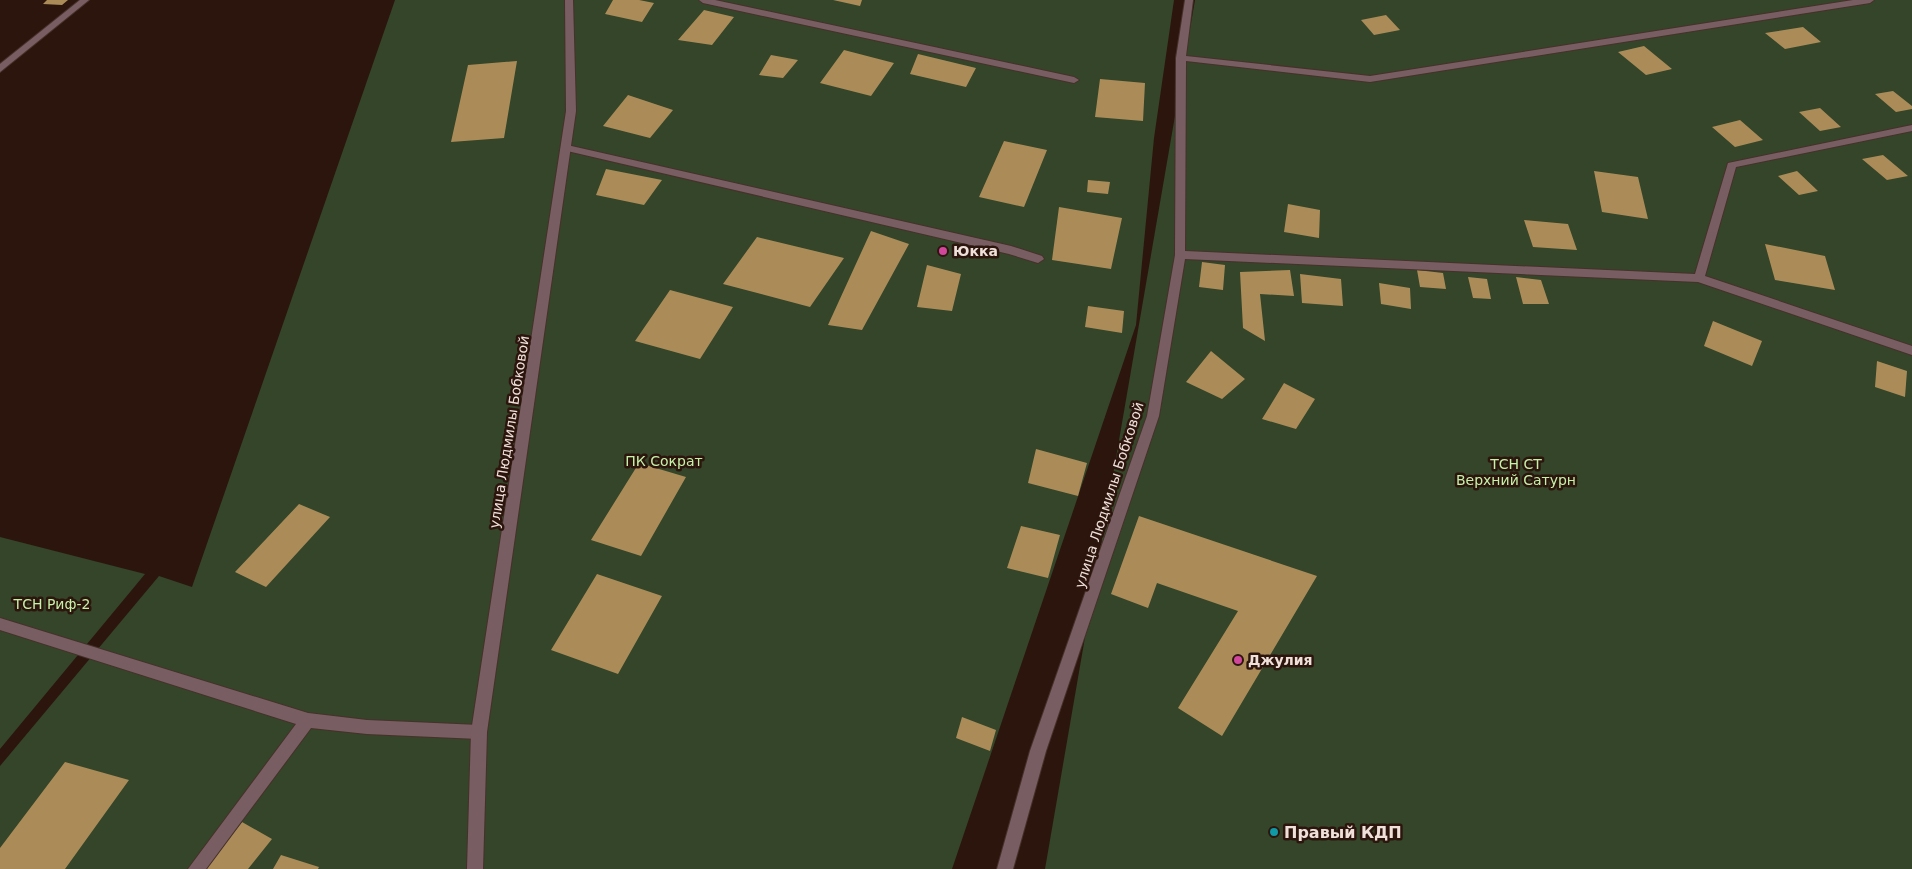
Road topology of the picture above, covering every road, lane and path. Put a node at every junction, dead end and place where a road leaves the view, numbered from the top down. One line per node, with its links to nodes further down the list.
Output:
1 (85, 0): 7 (street)
2 (569, 0): 10 (street, улица Людмилы Бобковой)
3 (703, 0): 8 (street)
4 (1189, 0): 6 (street, улица Людмилы Бобковой)
5 (1870, 0): 6 (street)
6 (1181, 58): 11 (street, улица Людмилы Бобковой)
7 (0, 69)
8 (1074, 80)
9 (1912, 128): 13 (street)
10 (567, 148): 12 (street); 17 (street, улица Людмилы Бобковой)
11 (1180, 255): 13 (street); 20 (street, улица Людмилы Бобковой)
12 (1038, 260)
13 (1699, 278): 14 (street)
14 (1912, 351)
15 (0, 624): 16 (street)
16 (308, 720): 17 (street); 18 (street)
17 (479, 732): 19 (street, улица Людмилы Бобковой)
18 (196, 869)
19 (475, 869)
20 (1005, 869)

